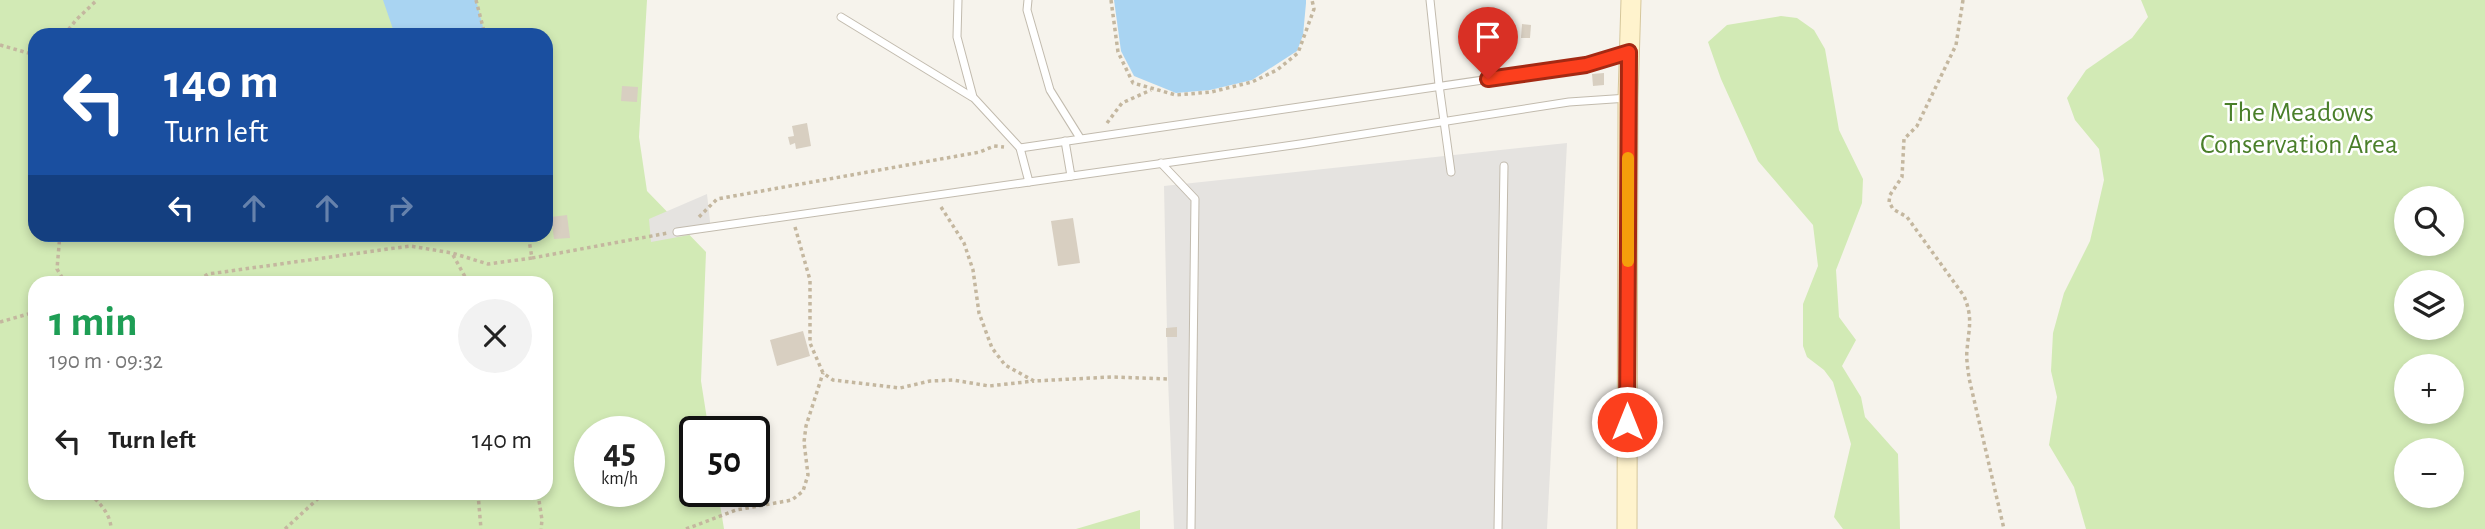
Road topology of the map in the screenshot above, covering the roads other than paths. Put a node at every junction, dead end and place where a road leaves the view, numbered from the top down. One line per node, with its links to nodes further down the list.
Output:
1 (958, 0): 8 (lane)
2 (1028, 0): 11 (lane)
3 (1430, 0): 7 (lane)
4 (1631, 0): 6 (main road)
5 (841, 17): 8 (lane)
6 (1629, 52): 7 (lane); 9 (main road)
7 (1438, 85): 10 (lane); 11 (lane)
8 (972, 97): 13 (lane)
9 (1629, 98): 10 (lane); 22 (main road)
10 (1444, 121): 14 (lane); 16 (lane)
11 (1080, 138): 12 (lane)
12 (1065, 141): 13 (lane); 17 (lane)
13 (1020, 148): 18 (lane)
14 (1161, 163): 17 (lane); 20 (lane)
15 (1504, 166): 21 (lane)
16 (1451, 172)
17 (1071, 176): 18 (lane)
18 (1029, 181): 19 (lane)
19 (677, 232)
20 (1191, 529)
21 (1498, 529)
22 (1627, 529)

